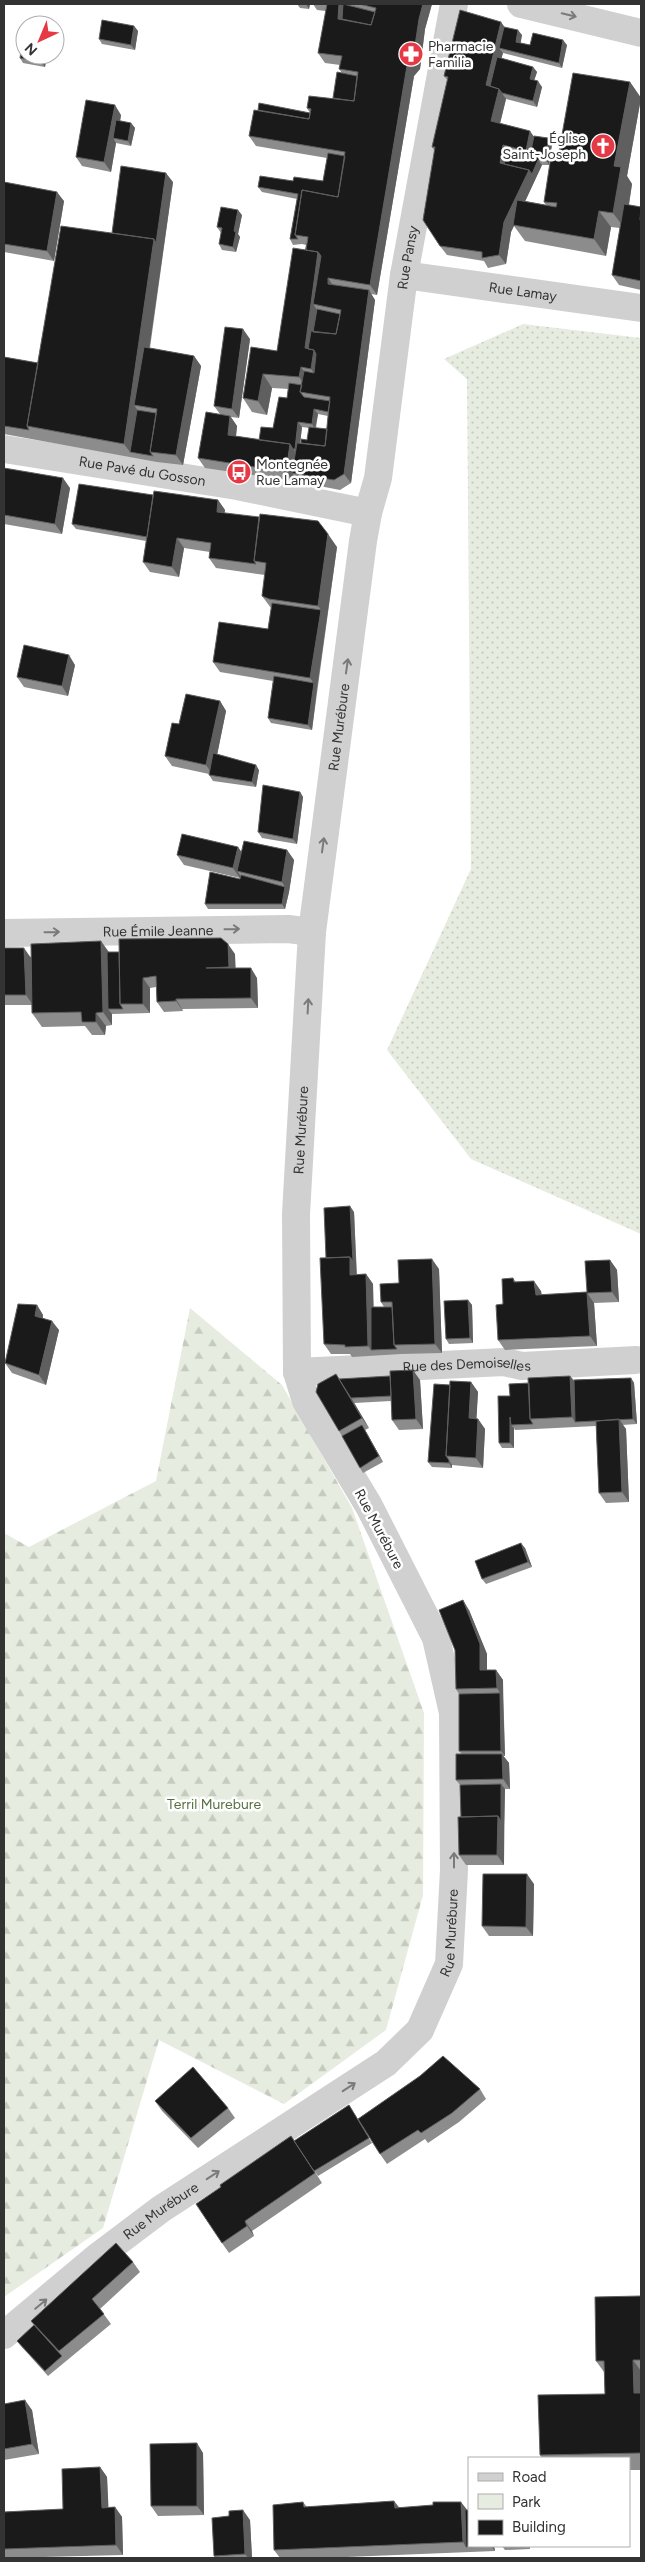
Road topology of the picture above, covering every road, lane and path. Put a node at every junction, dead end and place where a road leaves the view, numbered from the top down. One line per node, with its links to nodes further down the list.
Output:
1 (454, 4): 4 (street, Rue Pansy)
2 (522, 4): 3 (street, one-way to 3)
3 (641, 33)
4 (404, 275): 5 (street, Rue Lamay); 7 (street, Rue Pansy)
5 (641, 308)
6 (4, 449): 7 (street, Rue Pavé du Gosson)
7 (368, 513): 8 (street, Rue Murébure, one-way to 7)
8 (312, 932): 9 (street, Rue Émile Jeanne, one-way to 8); 11 (street, Rue Murébure, one-way to 8)
9 (4, 933)
10 (636, 1360): 11 (street, Rue des Demoiselles)
11 (297, 1372): 12 (street, Rue Murébure, one-way to 11)
12 (4, 2336)

